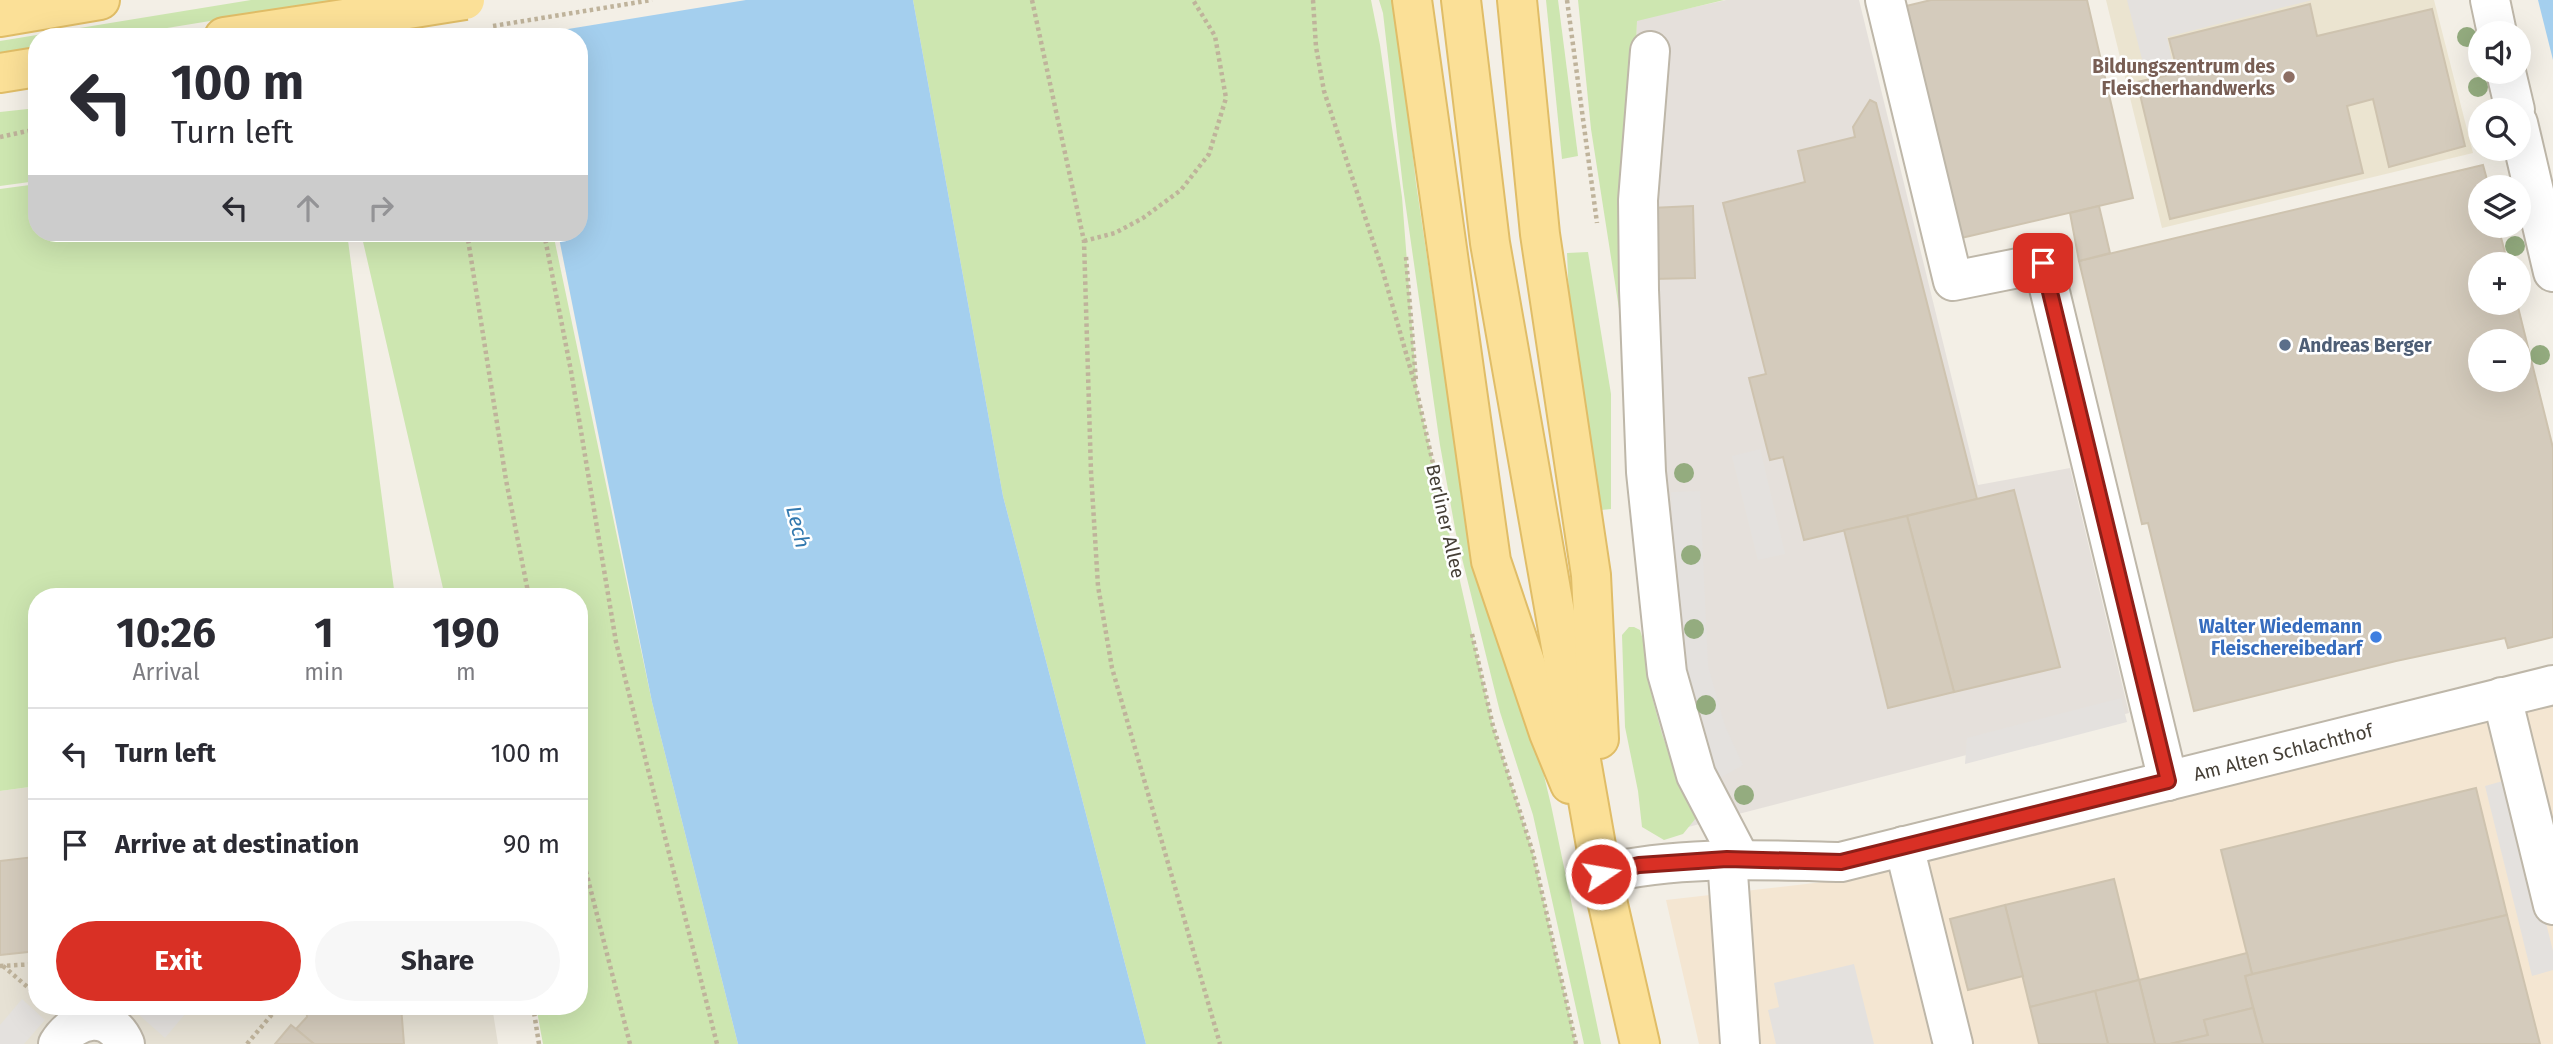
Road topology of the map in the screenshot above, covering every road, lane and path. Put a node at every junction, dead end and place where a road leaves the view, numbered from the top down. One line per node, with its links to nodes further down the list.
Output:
1 (100, 0): 12 (main road)
2 (652, 0): 11 (path, bridge)
3 (1032, 0): 21 (path)
4 (1194, 0): 21 (path)
5 (1312, 0): 25 (path, Berliner Allee)
6 (1412, 0): 33 (main road)
7 (1461, 0): 33 (main road)
8 (1517, 0): 33 (main road)
9 (1885, 0): 30 (street)
10 (2490, 0): 13 (street)
11 (478, 13): 14 (main road, bridge)
12 (0, 17)
13 (2494, 21)
14 (284, 28)
15 (1650, 51): 32 (street)
16 (28, 68): 17 (main road)
17 (0, 73)
18 (28, 131): 19 (path)
19 (0, 137)
20 (2527, 161): 24 (street)
21 (1084, 241): 47 (path)
22 (468, 242): 26 (path)
23 (546, 242): 46 (path)
24 (2553, 272)
25 (1441, 499)
26 (526, 588)
27 (1472, 633): 48 (path)
28 (2553, 685): 29 (street, Am Alten Schlachthof)
29 (2502, 697): 30 (street, Am Alten Schlachthof); 35 (street)
30 (2168, 781): 31 (street, Am Alten Schlachthof)
31 (1904, 846): 32 (street, Am Alten Schlachthof); 51 (street)
32 (1733, 859): 33 (street, Am Alten Schlachthof); 50 (street)
33 (1599, 863): 49 (main road)
34 (588, 879): 45 (path)
35 (2553, 905)
36 (28, 965): 37 (path)
37 (2, 966): 38 (path)
38 (28, 988)
39 (271, 1015): 43 (path)
40 (534, 1015): 44 (path)
41 (58, 1044): 42 (street)
42 (125, 1044)
43 (247, 1044)
44 (539, 1044)
45 (631, 1044)
46 (717, 1044)
47 (1220, 1044)
48 (1576, 1044)
49 (1640, 1044)
50 (1740, 1044)
51 (1953, 1044)

